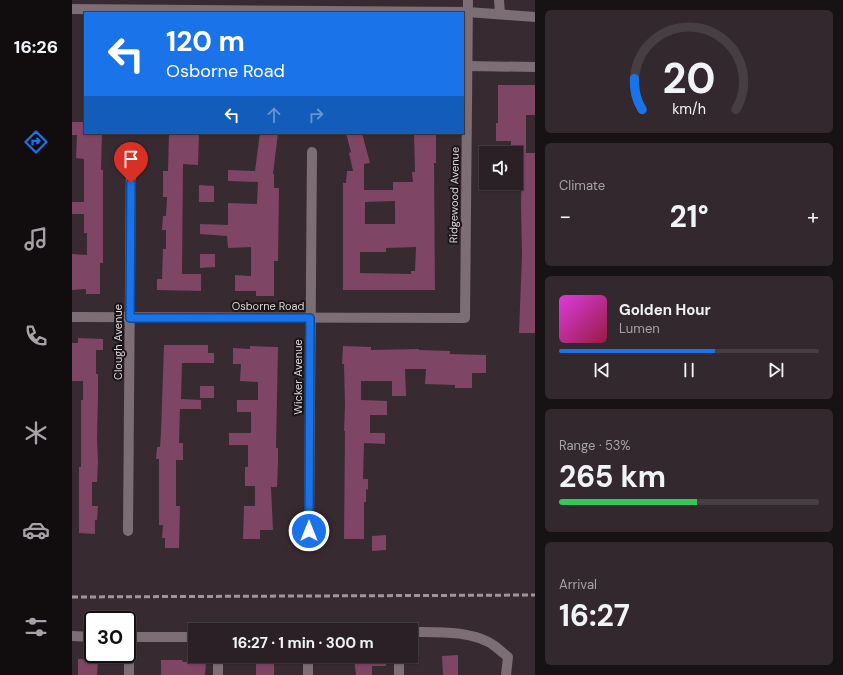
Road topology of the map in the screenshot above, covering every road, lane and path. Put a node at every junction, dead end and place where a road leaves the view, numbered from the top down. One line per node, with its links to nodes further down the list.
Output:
1 (468, 0): 10 (street, Ridgewood Avenue)
2 (499, 0): 11 (street)
3 (91, 4): 6 (street); 7 (street)
4 (191, 5): 5 (street); 7 (street)
5 (252, 5): 8 (street)
6 (72, 9)
7 (151, 11)
8 (312, 12): 9 (street)
9 (446, 12): 10 (street)
10 (468, 12): 11 (street); 13 (street, Ridgewood Avenue)
11 (500, 14): 12 (street)
12 (535, 17)
13 (467, 66): 14 (street); 20 (street, Ridgewood Avenue)
14 (535, 67)
15 (312, 152): 19 (street, Wicker Avenue)
16 (131, 153): 18 (street, Clough Avenue)
17 (72, 317): 18 (street, Osborne Road)
18 (130, 318): 19 (street, Osborne Road); 21 (street, Clough Avenue)
19 (310, 318): 20 (street, Osborne Road); 22 (street, Wicker Avenue)
20 (465, 318)
21 (128, 531)
22 (309, 531)
23 (418, 632): 36 (street)
24 (72, 636): 25 (street)
25 (84, 637)
26 (136, 637): 27 (street)
27 (188, 637)
28 (129, 663): 32 (street)
29 (218, 663): 33 (street)
30 (308, 663): 34 (street)
31 (399, 663): 35 (street)
32 (129, 675)
33 (218, 675)
34 (308, 675)
35 (399, 675)
36 (506, 675)

